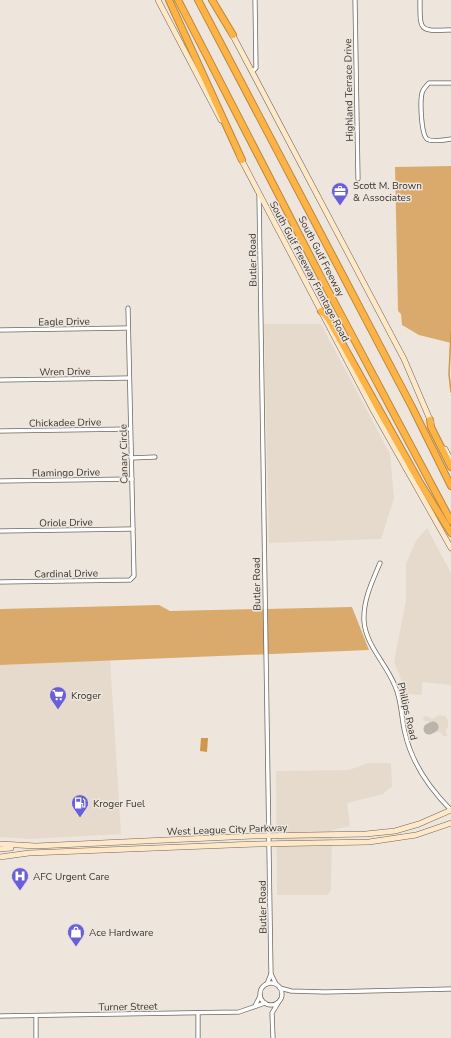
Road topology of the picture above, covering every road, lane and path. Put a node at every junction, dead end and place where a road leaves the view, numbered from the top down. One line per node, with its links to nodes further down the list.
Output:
1 (158, 0): 14 (main road, South Gulf Freeway Frontage Road)
2 (169, 0): 14 (highway)
3 (178, 0): 33 (highway, South Gulf Freeway)
4 (198, 0): 32 (highway, South Gulf Freeway)
5 (213, 0): 10 (highway)
6 (255, 0): 11 (street)
7 (355, 0): 15 (street, Highland Terrace Drive)
8 (420, 0): 9 (street)
9 (451, 30)
10 (233, 35): 11 (main road)
11 (252, 72): 23 (main road)
12 (451, 83): 13 (street)
13 (451, 140)
14 (242, 160): 16 (main road, South Gulf Freeway Frontage Road)
15 (358, 179)
16 (259, 193): 18 (main road, South Gulf Freeway Frontage Road); 43 (street, Butler Road)
17 (128, 308): 19 (street, Canary Circle)
18 (321, 311): 36 (highway); 37 (main road, South Gulf Freeway Frontage Road)
19 (128, 328): 20 (street, Eagle Drive); 21 (street, Canary Circle)
20 (0, 330)
21 (129, 378): 22 (street, Wren Drive); 24 (street, Canary Circle)
22 (0, 380)
23 (430, 420): 28 (main road); 29 (highway)
24 (130, 429): 25 (street, Chickadee Drive); 27 (street, Canary Circle)
25 (0, 431)
26 (155, 457): 27 (street)
27 (131, 458): 30 (street, Canary Circle)
28 (451, 460)
29 (451, 467)
30 (132, 479): 31 (street, Flamingo Drive); 34 (street, Canary Circle)
31 (0, 481)
32 (451, 486)
33 (451, 521)
34 (133, 529): 35 (street, Oriole Drive); 39 (street, Canary Circle)
35 (0, 531)
36 (451, 533)
37 (451, 548)
38 (380, 563): 41 (street, Phillips Road)
39 (132, 579): 40 (street, Cardinal Drive)
40 (0, 582)
41 (451, 810): 43 (main road, West League City Parkway)
42 (451, 823): 47 (main road, West League City Parkway)
43 (269, 836): 44 (main road, West League City Parkway); 47 (street, Butler Road)
44 (182, 839): 45 (main road, West League City Parkway); 49 (main road)
45 (114, 842): 48 (main road, West League City Parkway); 51 (main road)
46 (0, 844): 48 (main road, West League City Parkway)
47 (269, 844): 49 (main road, West League City Parkway); 53 (street, Butler Road)
48 (36, 846): 50 (main road)
49 (182, 847): 51 (main road, West League City Parkway)
50 (0, 849)
51 (112, 850): 52 (main road, West League City Parkway)
52 (0, 857)
53 (271, 974): 54 (street, Butler Road); 55 (street, Butler Road)
54 (267, 984): 55 (street); 59 (street)
55 (276, 984): 56 (street)
56 (280, 988): 58 (street); 60 (street)
57 (451, 989): 58 (street)
58 (291, 991): 60 (street)
59 (260, 996): 61 (street); 63 (street)
60 (282, 997): 62 (street)
61 (266, 1003): 62 (street); 63 (street, Turner Street); 65 (street)
62 (278, 1003): 65 (street)
63 (255, 1006): 64 (street, Turner Street)
64 (198, 1013): 67 (street, Turner Street); 69 (street)
65 (272, 1013): 70 (street)
66 (0, 1016): 67 (street, Turner Street)
67 (36, 1016): 68 (street)
68 (36, 1038)
69 (198, 1038)
70 (273, 1038)

